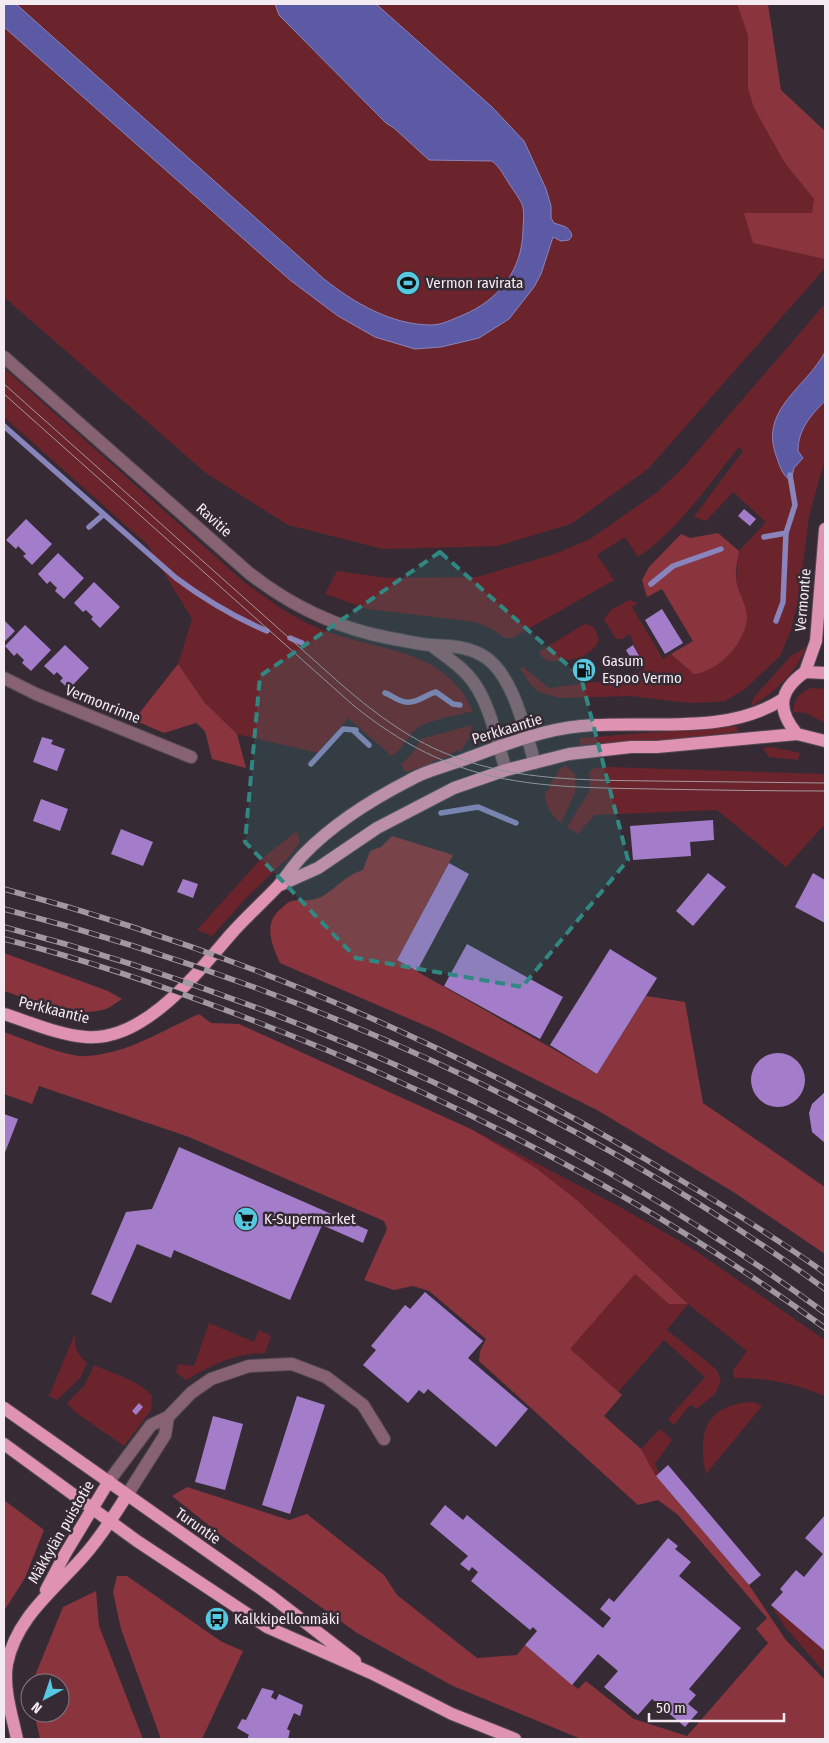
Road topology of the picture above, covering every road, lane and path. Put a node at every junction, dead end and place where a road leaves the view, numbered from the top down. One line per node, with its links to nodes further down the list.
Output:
1 (5, 357): 3 (street, Ravitie)
2 (825, 529): 4 (main road, Vermontie)
3 (430, 645): 9 (street, Ravitie); 11 (street, Ravitie)
4 (805, 672): 5 (main road); 7 (main road)
5 (825, 673)
6 (4, 678): 12 (street, Vermonrinne)
7 (783, 699): 8 (main road); 9 (main road, Perkkaantie)
8 (796, 734): 10 (main road); 13 (main road, Perkkaantie)
9 (527, 738): 11 (main road, Perkkaantie); 13 (street, Ravitie)
10 (825, 742)
11 (498, 747): 14 (street, Ravitie); 15 (main road, Perkkaantie)
12 (191, 757)
13 (535, 763): 14 (main road, Perkkaantie)
14 (506, 770): 15 (main road, Perkkaantie)
15 (278, 886): 16 (main road, Perkkaantie)
16 (4, 1014)
17 (4, 1408): 21 (main road, Turuntie)
18 (168, 1417): 19 (street); 21 (street); 22 (street)
19 (384, 1439)
20 (4, 1444): 23 (main road, Turuntie)
21 (109, 1481): 22 (main road, Turuntie); 23 (main road, Mäkkylän puistotie)
22 (128, 1495): 24 (main road, Mäkkylän puistotie); 26 (main road, Turuntie)
23 (91, 1508): 24 (main road, Turuntie); 25 (main road, Mäkkylän puistotie)
24 (110, 1521): 25 (main road, Mäkkylän puistotie); 26 (main road, Turuntie)
25 (41, 1600): 27 (main road, Mäkkylän puistotie)
26 (371, 1673): 28 (main road, Turuntie)
27 (17, 1739)
28 (515, 1739)

